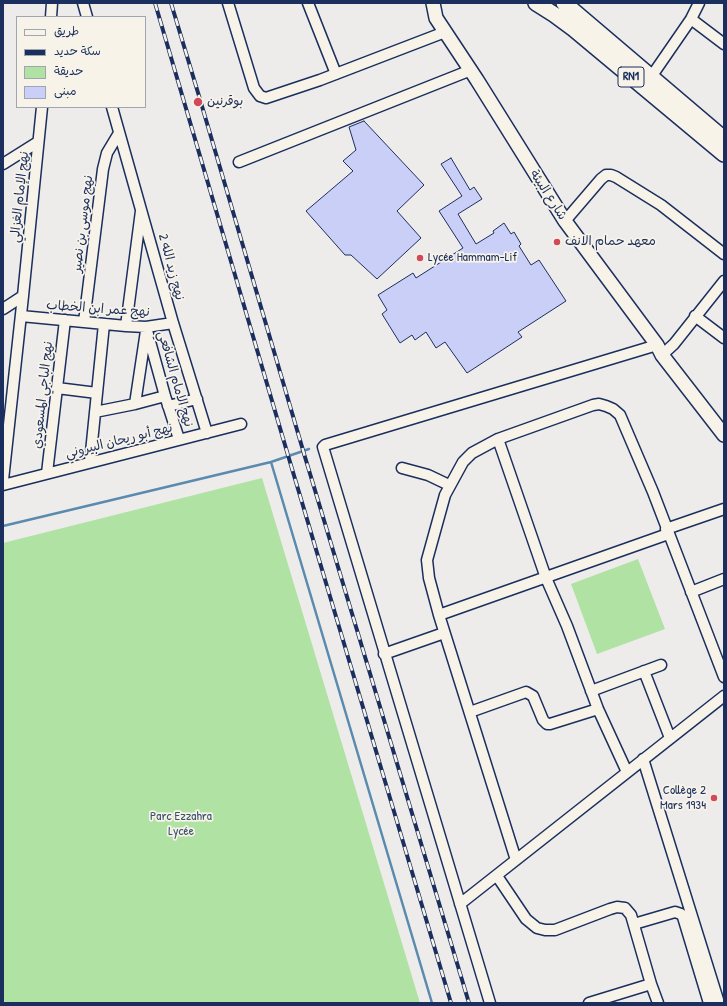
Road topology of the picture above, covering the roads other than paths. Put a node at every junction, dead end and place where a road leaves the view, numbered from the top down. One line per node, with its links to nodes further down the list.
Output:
1 (52, 3): 10 (street)
2 (83, 3): 11 (street)
3 (228, 3): 17 (street)
4 (308, 3): 17 (street)
5 (426, 3): 12 (main road)
6 (433, 3): 12 (main road, شارع البيئة)
7 (536, 3): 24 (highway, RN1)
8 (564, 3): 18 (highway, RN1)
9 (699, 3): 13 (street)
10 (51, 16)
11 (87, 16)
12 (436, 18): 14 (main road, شارع البيئة)
13 (691, 19): 15 (street); 18 (street)
14 (445, 32): 16 (main road, شارع البيئة); 17 (street)
15 (724, 44)
16 (471, 70): 25 (street); 28 (main road, شارع البيئة)
17 (336, 74)
18 (651, 77): 22 (highway, RN1)
19 (42, 108): 23 (street, نهج الإمام الغزالي)
20 (112, 108): 21 (street, نهج زيد الله 2)
21 (120, 133): 27 (street, نهج زيد الله 2); 36 (street, نهج موسى بن نصير)
22 (724, 139)
23 (38, 142): 26 (street); 31 (street, نهج الإمام الغزالي)
24 (724, 154)
25 (239, 162)
26 (3, 164)
27 (142, 207): 37 (street, نهج زيد الله 2); 39 (street)
28 (565, 221): 29 (street); 42 (main road, شارع البيئة)
29 (724, 254)
30 (724, 281): 34 (street)
31 (23, 296): 32 (street); 33 (street, نهج الإمام الغزالي)
32 (3, 309)
33 (21, 316): 35 (street, نهج عمر ابن الخطاب); 57 (street, نهج الإمام الغزالي)
34 (695, 316): 41 (street); 42 (street)
35 (65, 320): 36 (street, نهج عمر ابن الخطاب); 43 (street, نهج الباجي المسعودي)
36 (84, 322): 38 (street, نهج عمر ابن الخطاب)
37 (174, 323): 40 (street, نهج عمر ابن الخطاب); 45 (street, نهج زيد الله 2)
38 (104, 324): 39 (street, نهج عمر ابن الخطاب); 44 (street)
39 (126, 326): 40 (street, نهج عمر ابن الخطاب)
40 (146, 327): 46 (street, نهج الامام الشافعي); 47 (street)
41 (724, 338)
42 (659, 350): 51 (main road, شارع البيئة); 67 (street)
43 (57, 388): 44 (street); 56 (street, نهج الباجي المسعودي)
44 (97, 393): 48 (street)
45 (197, 399): 46 (street); 50 (street, نهج زيد الله 2)
46 (167, 401): 47 (street); 52 (street, نهج الامام الشافعي)
47 (135, 404): 48 (street)
48 (95, 412): 54 (street)
49 (241, 424): 50 (street, نهج أبو ريحان البيروني)
50 (207, 432): 52 (street, نهج أبو ريحان البيروني)
51 (724, 434)
52 (179, 439): 54 (street, نهج أبو ريحان البيروني)
53 (498, 439): 59 (street); 61 (street); 62 (street)
54 (90, 462): 56 (street, نهج أبو ريحان البيروني)
55 (402, 468): 59 (street)
56 (47, 473): 58 (street, نهج أبو ريحان البيروني)
57 (3, 480)
58 (3, 485)
59 (449, 485): 65 (street)
60 (724, 509): 61 (street)
61 (667, 531): 62 (street); 64 (street)
62 (546, 578): 65 (street); 71 (street)
63 (724, 579): 64 (street)
64 (691, 592): 70 (street)
65 (439, 615): 66 (street)
66 (444, 633): 67 (street); 74 (street)
67 (384, 654): 80 (street)
68 (661, 665): 69 (street)
69 (644, 671): 71 (street); 75 (street)
70 (724, 677)
71 (591, 691): 73 (street)
72 (724, 696): 75 (street)
73 (598, 709): 74 (street); 77 (street)
74 (470, 712): 78 (street)
75 (670, 738): 76 (street)
76 (643, 759): 77 (street); 87 (street)
77 (627, 772): 78 (street)
78 (516, 860): 79 (street)
79 (497, 876): 80 (street); 81 (street)
80 (460, 904): 83 (street)
81 (634, 924): 82 (street); 86 (street)
82 (651, 984): 84 (street); 85 (street)
83 (490, 1003)
84 (589, 1003)
85 (658, 1003)
86 (709, 1003)
87 (720, 1003)

